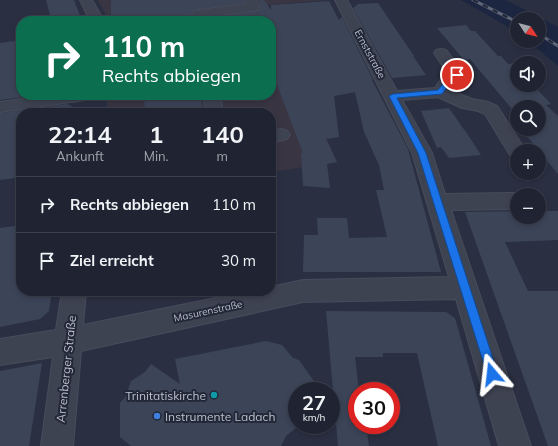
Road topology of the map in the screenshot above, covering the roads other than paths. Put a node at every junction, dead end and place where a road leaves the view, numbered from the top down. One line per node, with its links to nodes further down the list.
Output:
1 (86, 0): 5 (street)
2 (250, 0): 4 (street)
3 (346, 1): 8 (street, Ernststraße)
4 (200, 9)
5 (94, 16)
6 (441, 53): 7 (street)
7 (440, 92): 8 (street); 11 (street)
8 (393, 96): 13 (street, Ernststraße)
9 (50, 100): 10 (street)
10 (0, 107)
11 (513, 144)
12 (510, 201): 13 (street)
13 (437, 202): 14 (street, Ernststraße)
14 (466, 288): 16 (street, Masurenstraße); 19 (street, Ernststraße)
15 (74, 296): 16 (street, Arrenberger Straße)
16 (69, 341): 17 (street, Masurenstraße); 18 (street, Arrenberger Straße)
17 (0, 352)
18 (57, 446)
19 (515, 446)

